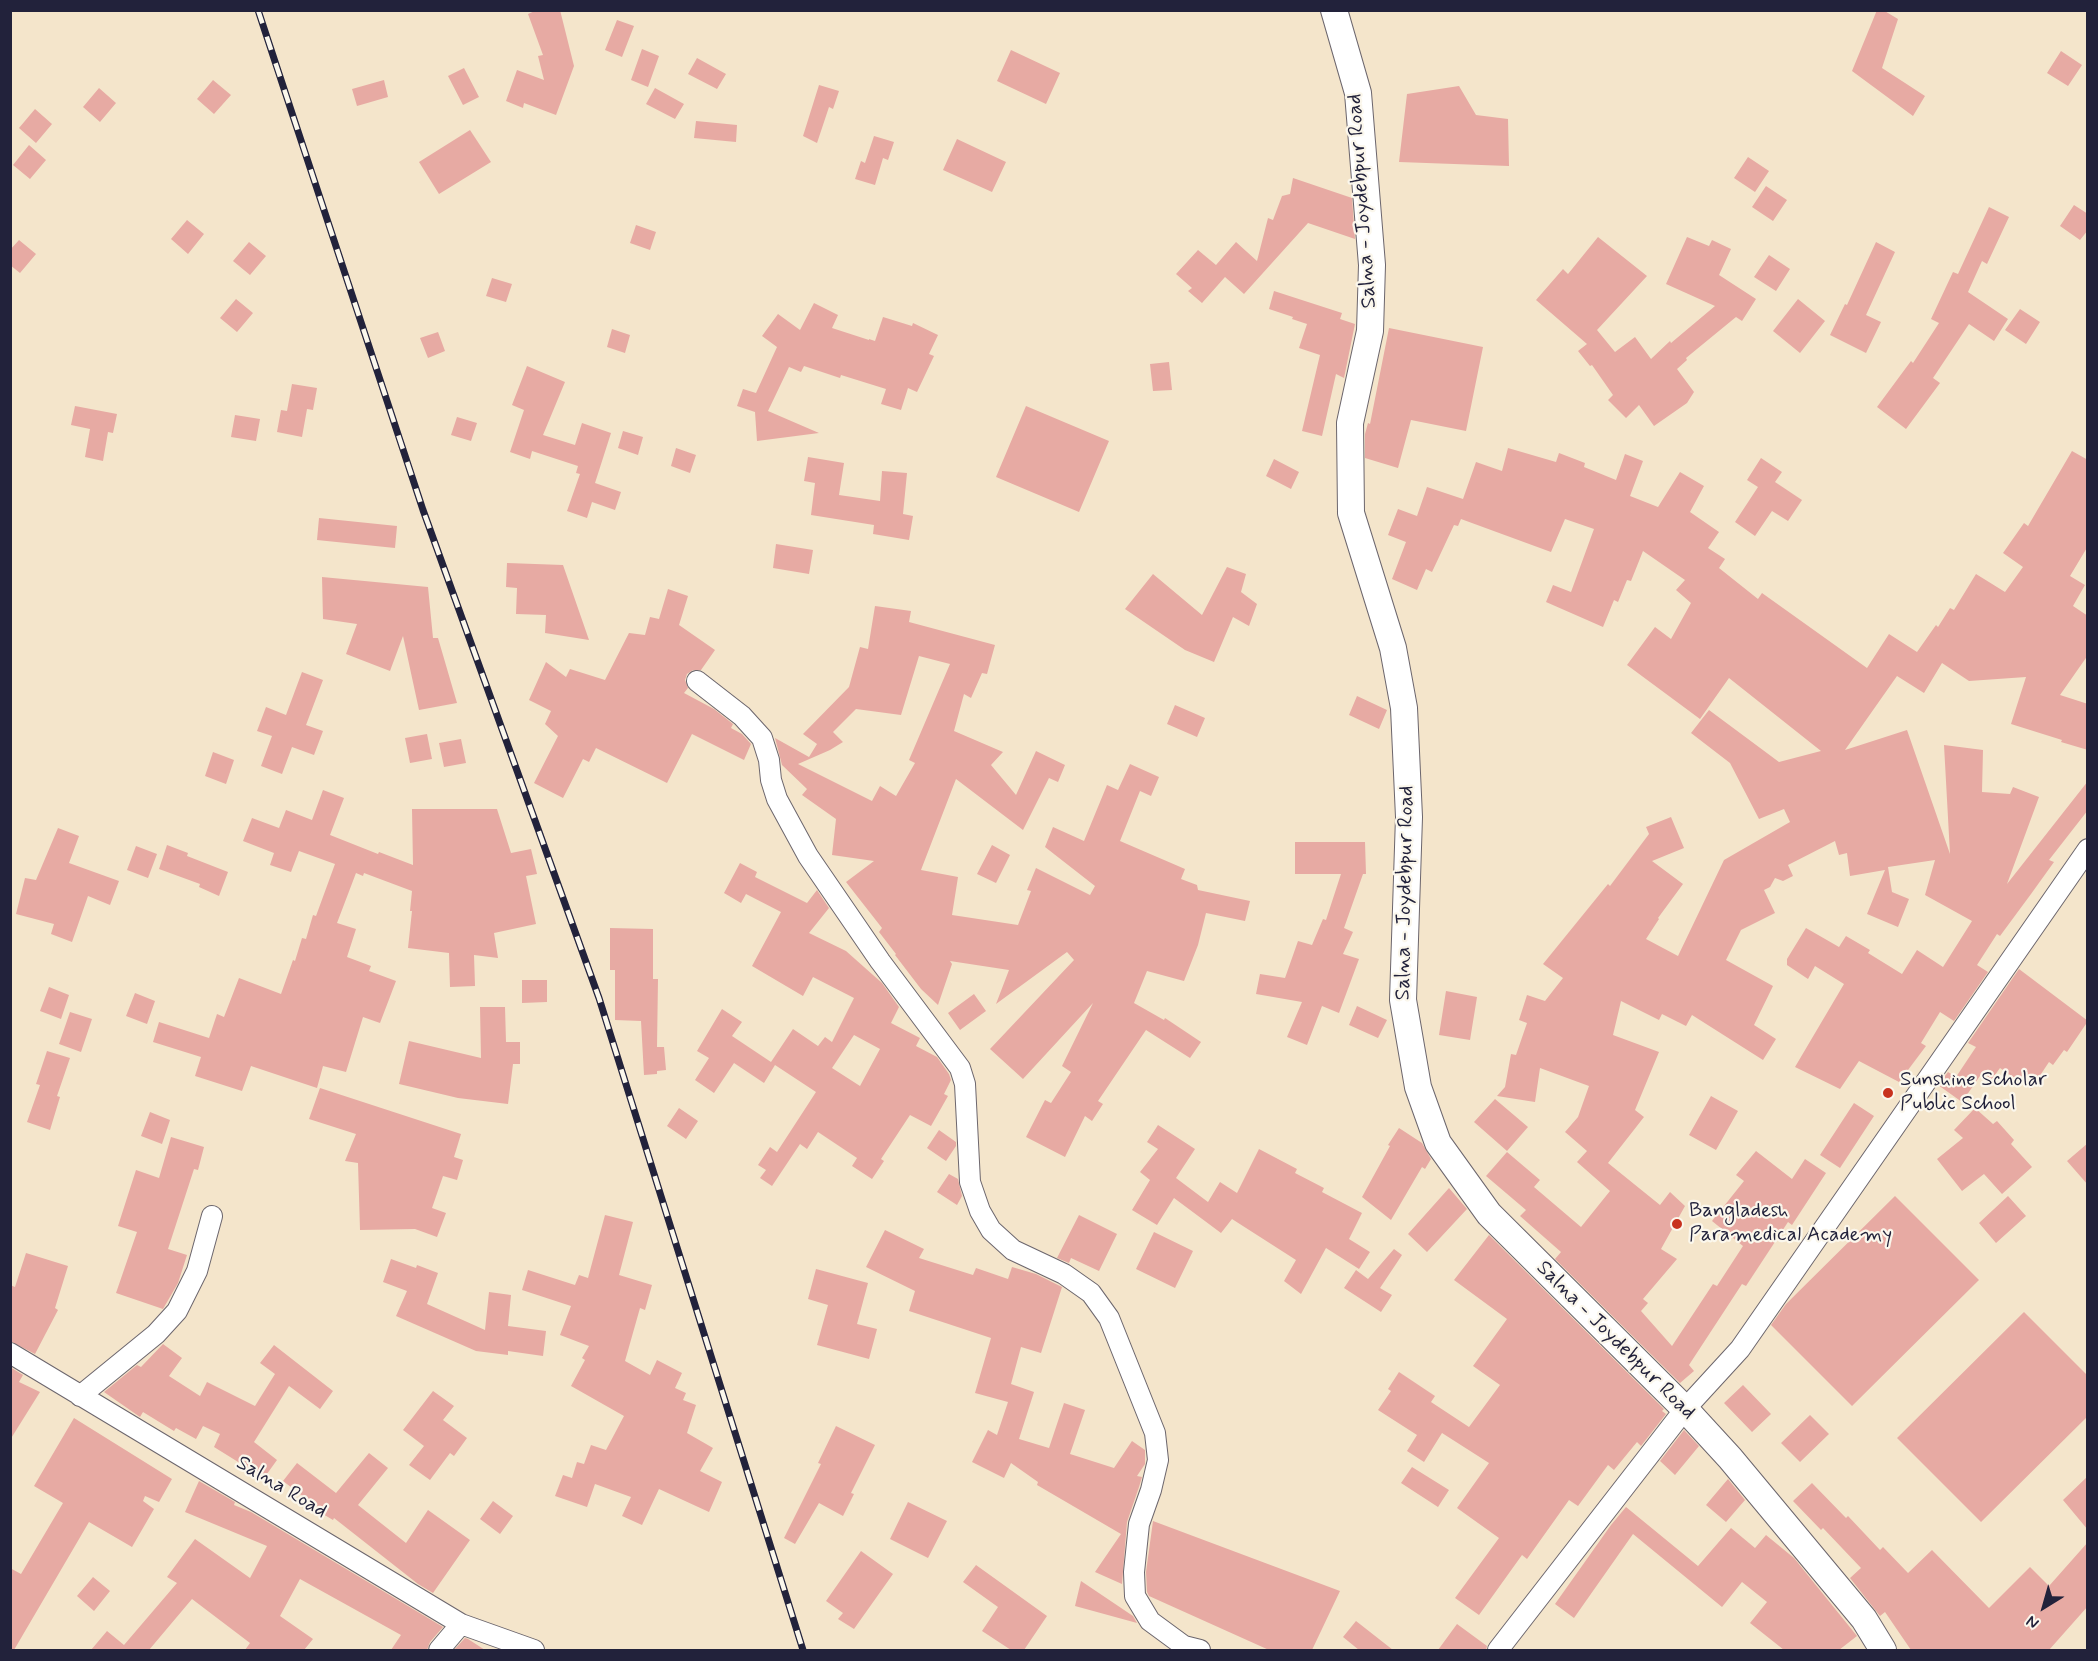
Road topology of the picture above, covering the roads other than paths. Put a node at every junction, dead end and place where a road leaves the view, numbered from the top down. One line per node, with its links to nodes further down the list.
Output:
1 (1334, 10): 7 (main road, Salna - Joydebpur Road)
2 (697, 681): 11 (street)
3 (2088, 849): 7 (street)
4 (212, 1216): 6 (street)
5 (10, 1353): 6 (street, Salna Road)
6 (80, 1396): 8 (street, Salna Road)
7 (1685, 1409): 12 (street); 13 (main road, Salna - Joydebpur Road)
8 (461, 1624): 9 (street); 10 (street, Salna Road)
9 (439, 1650)
10 (534, 1650)
11 (1200, 1650)
12 (1498, 1650)
13 (1882, 1650)

